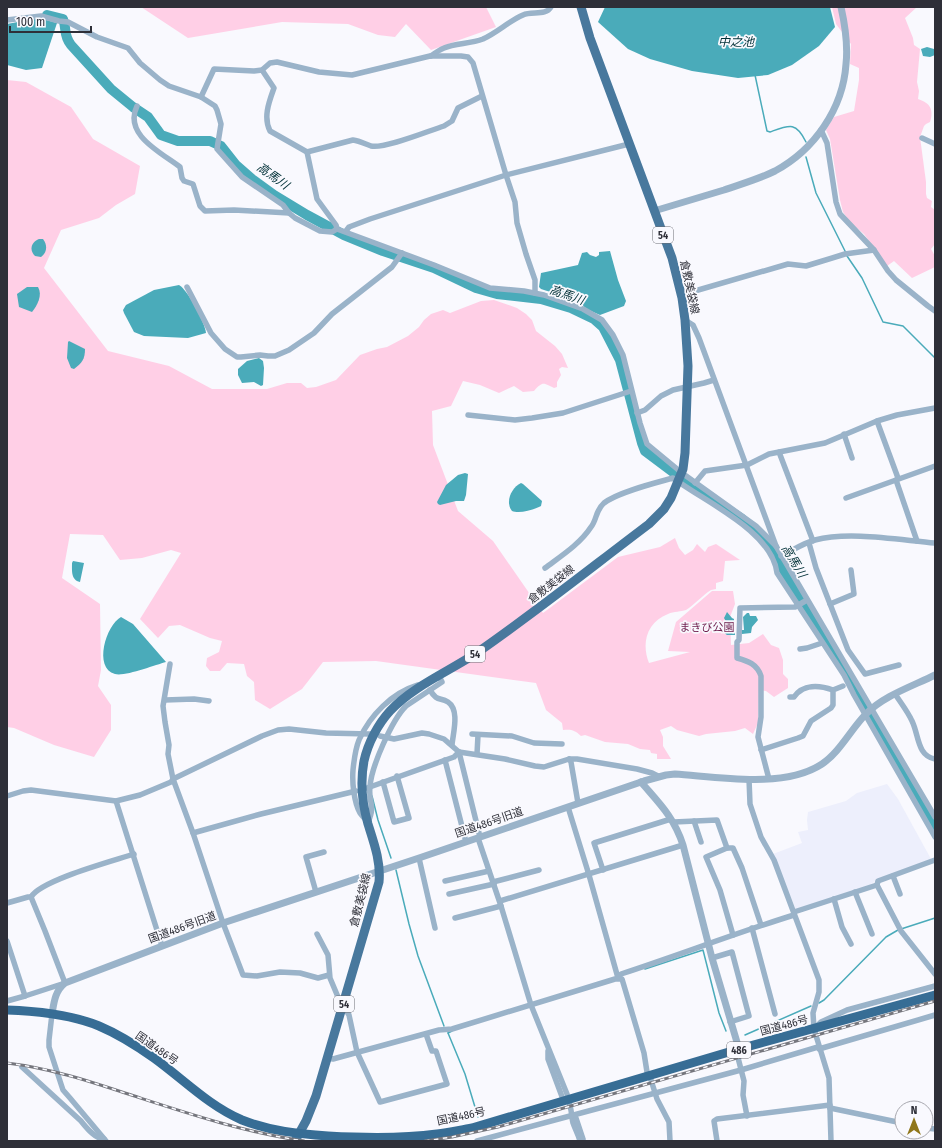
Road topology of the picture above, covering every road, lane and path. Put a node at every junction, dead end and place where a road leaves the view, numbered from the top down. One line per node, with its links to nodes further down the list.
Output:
1 (551, 7): 5 (street)
2 (581, 7): 12 (main road, 倉敷美袋線 / 54)
3 (841, 7): 10 (street)
4 (7, 20): 7 (street)
5 (430, 56): 6 (street); 8 (street)
6 (262, 70): 7 (street); 14 (street)
7 (201, 96): 17 (street)
8 (482, 96): 14 (street); 15 (street)
9 (137, 106): 17 (street)
10 (821, 130): 16 (street); 20 (street)
11 (922, 138): 13 (street)
12 (629, 144): 15 (street); 16 (main road, 倉敷美袋線 / 54)
13 (935, 144)
14 (307, 152): 18 (street)
15 (506, 175): 19 (street); 23 (street)
16 (654, 211): 24 (main road, 倉敷美袋線 / 54)
17 (289, 213): 18 (street)
18 (337, 228): 19 (street)
19 (346, 231): 21 (street)
20 (874, 250): 24 (street); 25 (street)
21 (402, 253): 22 (street); 23 (street)
22 (187, 287)
23 (535, 293): 29 (street)
24 (681, 295): 26 (main road, 倉敷美袋線 / 54)
25 (935, 311)
26 (685, 320): 27 (street); 28 (main road, 倉敷美袋線 / 54)
27 (714, 380): 28 (street); 37 (street)
28 (688, 387): 31 (street); 39 (main road, 倉敷美袋線 / 54)
29 (629, 392): 31 (street); 32 (street)
30 (935, 408): 33 (street)
31 (637, 413): 39 (street)
32 (468, 415)
33 (877, 421): 34 (street); 40 (street)
34 (844, 434): 35 (street); 36 (street)
35 (779, 452): 37 (street); 43 (street)
36 (852, 458)
37 (747, 465): 41 (street); 46 (street)
38 (935, 466): 40 (street)
39 (680, 477): 41 (street); 48 (street); 50 (street); 58 (main road, 倉敷美袋線 / 54)
40 (897, 479): 42 (street); 44 (street)
41 (696, 483): 46 (street)
42 (846, 498)
43 (811, 542): 44 (street); 47 (street); 51 (street)
44 (917, 542): 45 (street)
45 (935, 543)
46 (776, 546): 47 (street)
47 (781, 556): 50 (street)
48 (545, 568)
49 (851, 570): 51 (street)
50 (803, 603): 52 (street); 67 (street); 74 (street)
51 (830, 604): 55 (street)
52 (822, 643): 53 (street); 56 (street)
53 (800, 649)
54 (170, 664): 65 (street)
55 (899, 665)
56 (844, 675): 59 (street); 63 (street)
57 (935, 675): 62 (street, 国道486号旧道)
58 (436, 678): 60 (street); 68 (street); 96 (main road, 倉敷美袋線 / 54)
59 (843, 686): 61 (street); 63 (street)
60 (430, 690): 71 (street); 73 (street)
61 (833, 690): 64 (street); 74 (street)
62 (895, 694): 67 (street, 国道486号旧道); 79 (street)
63 (854, 695): 67 (street)
64 (790, 697)
65 (165, 700): 66 (street); 82 (street)
66 (209, 701)
67 (868, 712): 84 (street, 国道486号旧道); 93 (street); 98 (street)
68 (363, 733): 69 (street); 82 (street); 88 (street)
69 (370, 734)
70 (380, 736): 71 (street)
71 (387, 738): 73 (street); 87 (street)
72 (562, 744): 76 (street)
73 (452, 745): 75 (street)
74 (761, 750): 84 (street)
75 (459, 752): 76 (street); 78 (street); 99 (street)
76 (477, 754): 77 (street)
77 (569, 759): 81 (street); 91 (street)
78 (445, 760): 80 (street); 100 (street)
79 (935, 760)
80 (397, 776): 85 (street); 85 (street)
81 (658, 776): 83 (street, 国道486号旧道); 86 (street, 国道486号旧道)
82 (173, 779): 90 (street); 97 (street)
83 (749, 779): 84 (street, 国道486号旧道); 125 (street)
84 (769, 779)
85 (383, 782): 87 (street)
86 (641, 782): 91 (street, 国道486号旧道); 94 (street)
87 (368, 788): 96 (street)
88 (356, 791): 96 (street); 97 (street)
89 (7, 796): 90 (street)
90 (116, 801): 105 (street)
91 (578, 803): 92 (street, 国道486号旧道)
92 (568, 807): 99 (street, 国道486号旧道); 112 (street)
93 (935, 817)
94 (673, 820): 95 (street); 102 (street); 109 (street)
95 (694, 821): 101 (street); 103 (street)
96 (368, 822): 110 (main road, 倉敷美袋線 / 54)
97 (193, 833): 127 (street)
98 (935, 837)
99 (479, 838): 100 (street, 国道486号旧道); 111 (street)
100 (466, 842): 106 (street, 国道486号旧道)
101 (701, 842)
102 (683, 845): 109 (street); 135 (street)
103 (727, 848): 128 (street); 133 (street)
104 (324, 852): 117 (street)
105 (134, 854): 121 (street); 137 (street)
106 (419, 858): 110 (street, 国道486号旧道); 129 (street)
107 (935, 860): 113 (street)
108 (539, 870): 115 (street)
109 (603, 870): 112 (street)
110 (380, 871): 117 (street, 国道486号旧道); 147 (main road, 倉敷美袋線 / 54)
111 (489, 871): 114 (street); 115 (street)
112 (589, 875): 124 (street); 141 (street)
113 (893, 876): 116 (street); 120 (street)
114 (446, 881)
115 (493, 883): 119 (street); 124 (street)
116 (877, 885): 118 (street); 139 (street)
117 (316, 892): 127 (street, 国道486号旧道)
118 (855, 892): 122 (street); 132 (street)
119 (449, 894)
120 (900, 894)
121 (31, 897): 123 (street); 142 (street)
122 (834, 899): 125 (street); 136 (street)
123 (7, 903)
124 (501, 904): 126 (street); 148 (street)
125 (794, 914): 128 (street); 154 (street)
126 (455, 918)
127 (222, 924): 137 (street, 国道486号旧道); 140 (street)
128 (761, 925): 130 (street)
129 (435, 928)
130 (752, 928): 133 (street); 151 (street)
131 (317, 934): 140 (street)
132 (872, 934)
133 (732, 935): 135 (street)
134 (7, 941): 145 (street)
135 (708, 944): 138 (street); 141 (street)
136 (851, 944)
137 (162, 946): 142 (street, 国道486号旧道)
138 (712, 958): 153 (street); 153 (street)
139 (935, 974)
140 (329, 975): 147 (street)
141 (620, 978): 148 (street); 163 (street)
142 (64, 983): 145 (street); 150 (street)
143 (935, 986): 154 (street)
144 (935, 995): 154 (highway, 国道486号 / 486)
145 (25, 996): 146 (street)
146 (7, 1001)
147 (344, 1005): 159 (street); 160 (main road, 倉敷美袋線 / 54)
148 (532, 1006): 155 (street); 156 (street)
149 (7, 1010): 150 (highway, 国道486号 / 486)
150 (52, 1014): 172 (highway, 国道486号 / 486); 174 (street)
151 (775, 1014)
152 (935, 1015): 157 (street)
153 (730, 1022): 158 (street)
154 (814, 1029): 157 (street); 158 (highway, 国道486号 / 486)
155 (426, 1034): 159 (street); 159 (street)
156 (547, 1046): 165 (street); 165 (street)
157 (819, 1048): 162 (street); 166 (street)
158 (738, 1050): 162 (street); 163 (highway, 国道486号 / 486)
159 (357, 1052): 160 (street)
160 (327, 1058): 172 (main road, 倉敷美袋線 / 54)
161 (22, 1067): 171 (street)
162 (741, 1070): 164 (street); 167 (street)
163 (650, 1077): 164 (street); 165 (highway, 国道486号 / 486)
164 (655, 1092): 168 (street); 178 (street)
165 (566, 1099): 168 (street); 173 (highway, 国道486号 / 486)
166 (830, 1106): 167 (street); 169 (street); 180 (street)
167 (747, 1116): 179 (street)
168 (574, 1117): 175 (street); 176 (street); 177 (street)
169 (894, 1121)
170 (78, 1124): 171 (street)
171 (86, 1128): 174 (street)
172 (297, 1137): 173 (highway, 国道486号 / 486)
173 (308, 1138)
174 (105, 1140)
175 (480, 1141)
176 (580, 1141)
177 (584, 1141)
178 (670, 1141)
179 (717, 1141)
180 (831, 1141)

